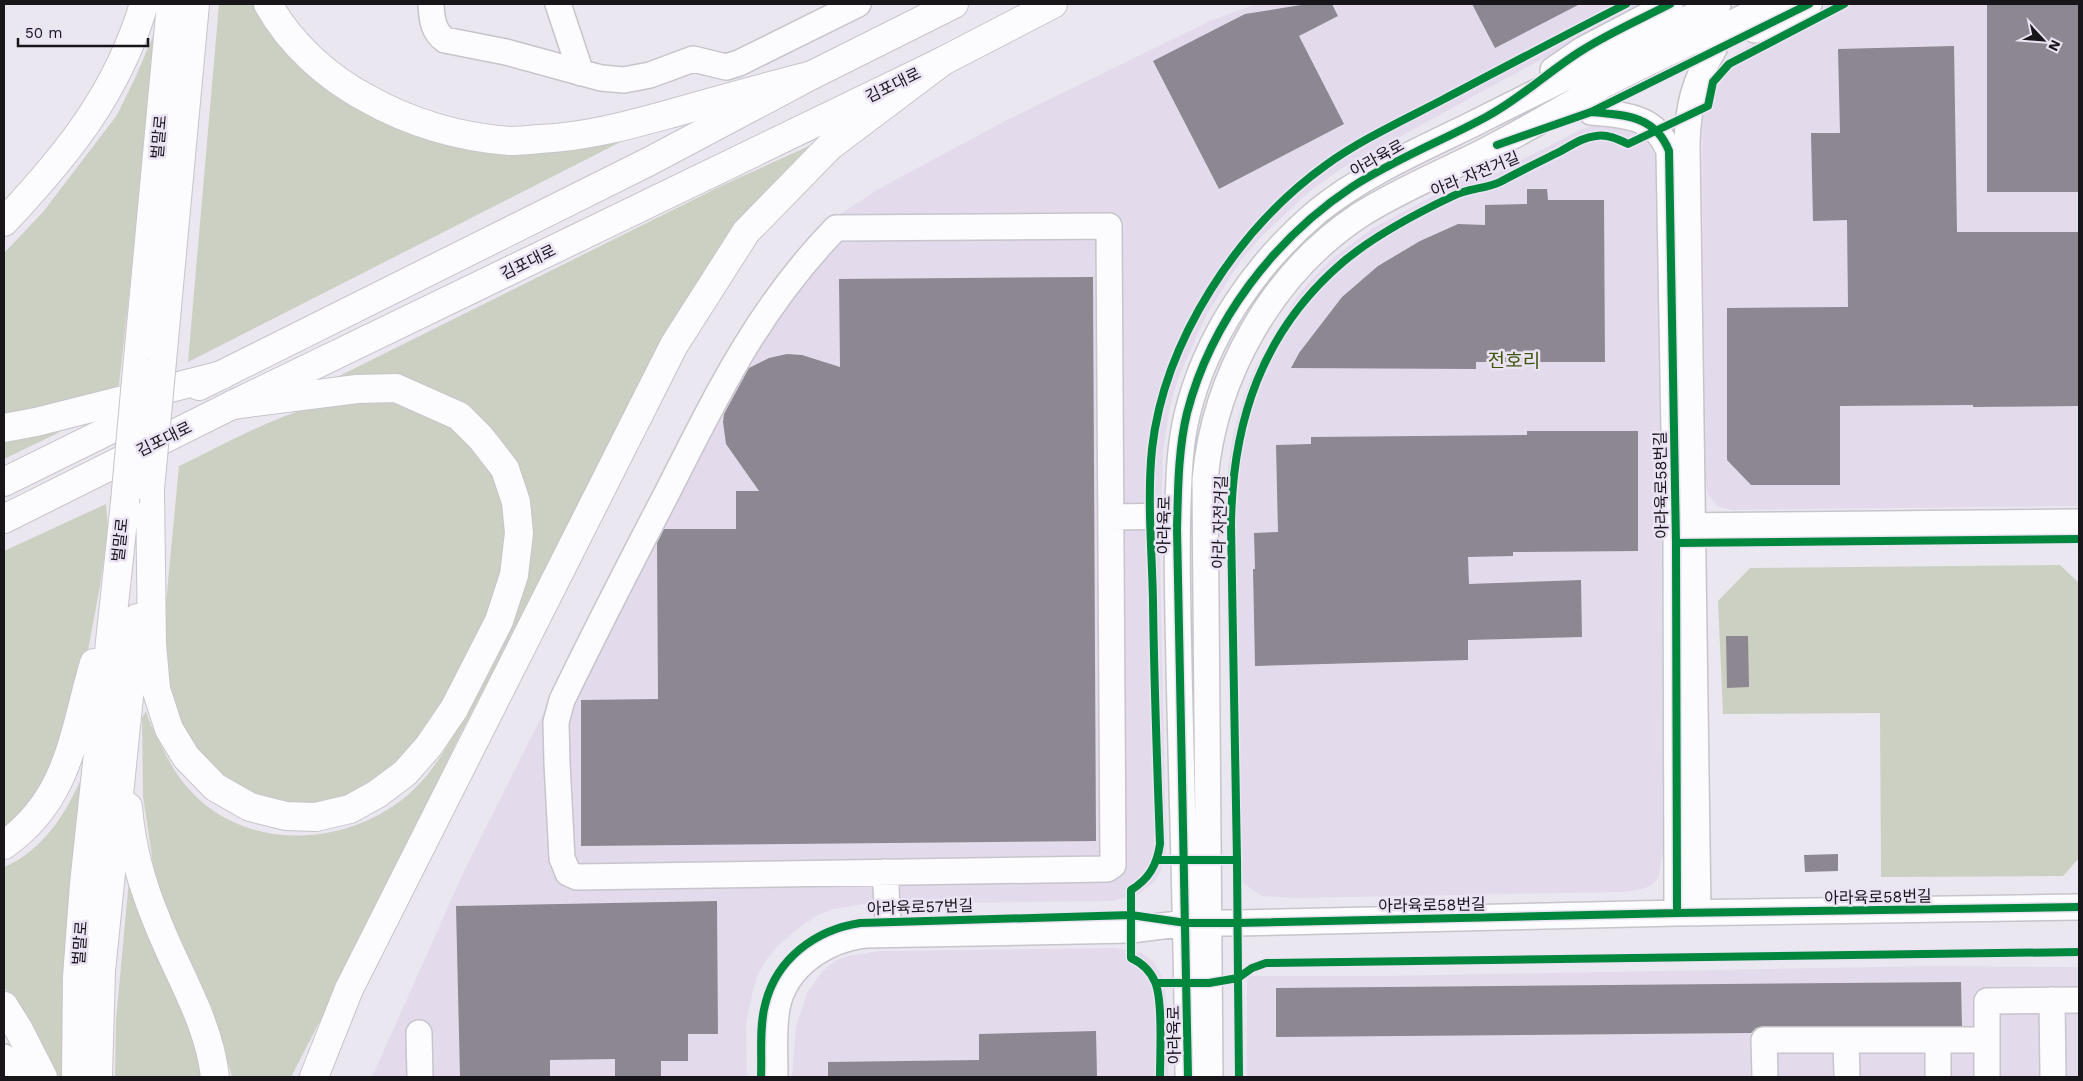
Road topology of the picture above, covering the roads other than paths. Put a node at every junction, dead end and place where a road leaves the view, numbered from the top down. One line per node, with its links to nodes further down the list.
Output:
1 (144, 4): 22 (main road)
2 (171, 4): 35 (main road, 벌말로, bridge)
3 (195, 4): 23 (main road, 벌말로)
4 (207, 4): 23 (main road, 벌말로)
5 (268, 4): 18 (main road)
6 (558, 4): 17 (street)
7 (858, 4): 17 (street)
8 (954, 4): 18 (main road, 김포대로)
9 (1053, 4): 16 (main road, 김포대로)
10 (1670, 4): 20 (street)
11 (1718, 4): 20 (street, 아라육로)
12 (1772, 4): 21 (street, 아라육로)
13 (1809, 4): 15 (street)
14 (431, 5): 17 (street)
15 (1714, 49): 19 (street); 33 (street)
16 (943, 61): 25 (main road, 김포대로); 43 (main road)
17 (581, 73)
18 (812, 75): 24 (main road, 김포대로)
19 (1590, 112): 21 (street); 33 (street, 아라육로58번길)
20 (1488, 116): 29 (street, 아라육로)
21 (1497, 145): 42 (street, 아라육로)
22 (4, 222)
23 (174, 234): 28 (main road, 벌말로, bridge)
24 (222, 375): 26 (main road); 27 (main road, 김포대로)
25 (232, 405): 28 (main road); 31 (main road, 김포대로)
26 (4, 428)
27 (4, 482)
28 (150, 489): 36 (main road, 벌말로)
29 (1177, 516): 30 (street); 42 (street, 아라육로)
30 (1111, 517): 38 (street); 38 (street)
31 (4, 519)
32 (2079, 522): 33 (street)
33 (1684, 534): 34 (street); 40 (street, 아라육로58번길)
34 (2079, 539)
35 (115, 592): 37 (main road); 54 (main road, 벌말로)
36 (124, 744): 55 (main road, 벌말로); 56 (main road)
37 (4, 845)
38 (886, 872): 41 (street)
39 (2079, 907): 40 (street, 아라육로58번길)
40 (1688, 913): 42 (street, 아라육로58번길)
41 (888, 921): 42 (street, 아라육로57번길); 60 (street, 아라육로57번길)
42 (1198, 923): 61 (street, 아라육로57번길); 62 (street, 아라육로); 63 (street, 아라육로)
43 (349, 989): 57 (main road); 58 (main road)
44 (2052, 1000): 45 (street); 49 (street); 68 (street)
45 (2079, 1000)
46 (4, 1006): 53 (main road)
47 (418, 1033): 59 (street)
48 (1846, 1040): 50 (street); 64 (street); 65 (street)
49 (1987, 1040): 50 (street); 67 (street)
50 (1938, 1041): 66 (street)
51 (4, 1057): 52 (street)
52 (15, 1077)
53 (43, 1077)
54 (76, 1077)
55 (98, 1077)
56 (215, 1077)
57 (299, 1077)
58 (314, 1077)
59 (420, 1077)
60 (761, 1077)
61 (775, 1077)
62 (1188, 1077)
63 (1210, 1077)
64 (1765, 1077)
65 (1847, 1077)
66 (1938, 1077)
67 (1987, 1077)
68 (2053, 1077)

